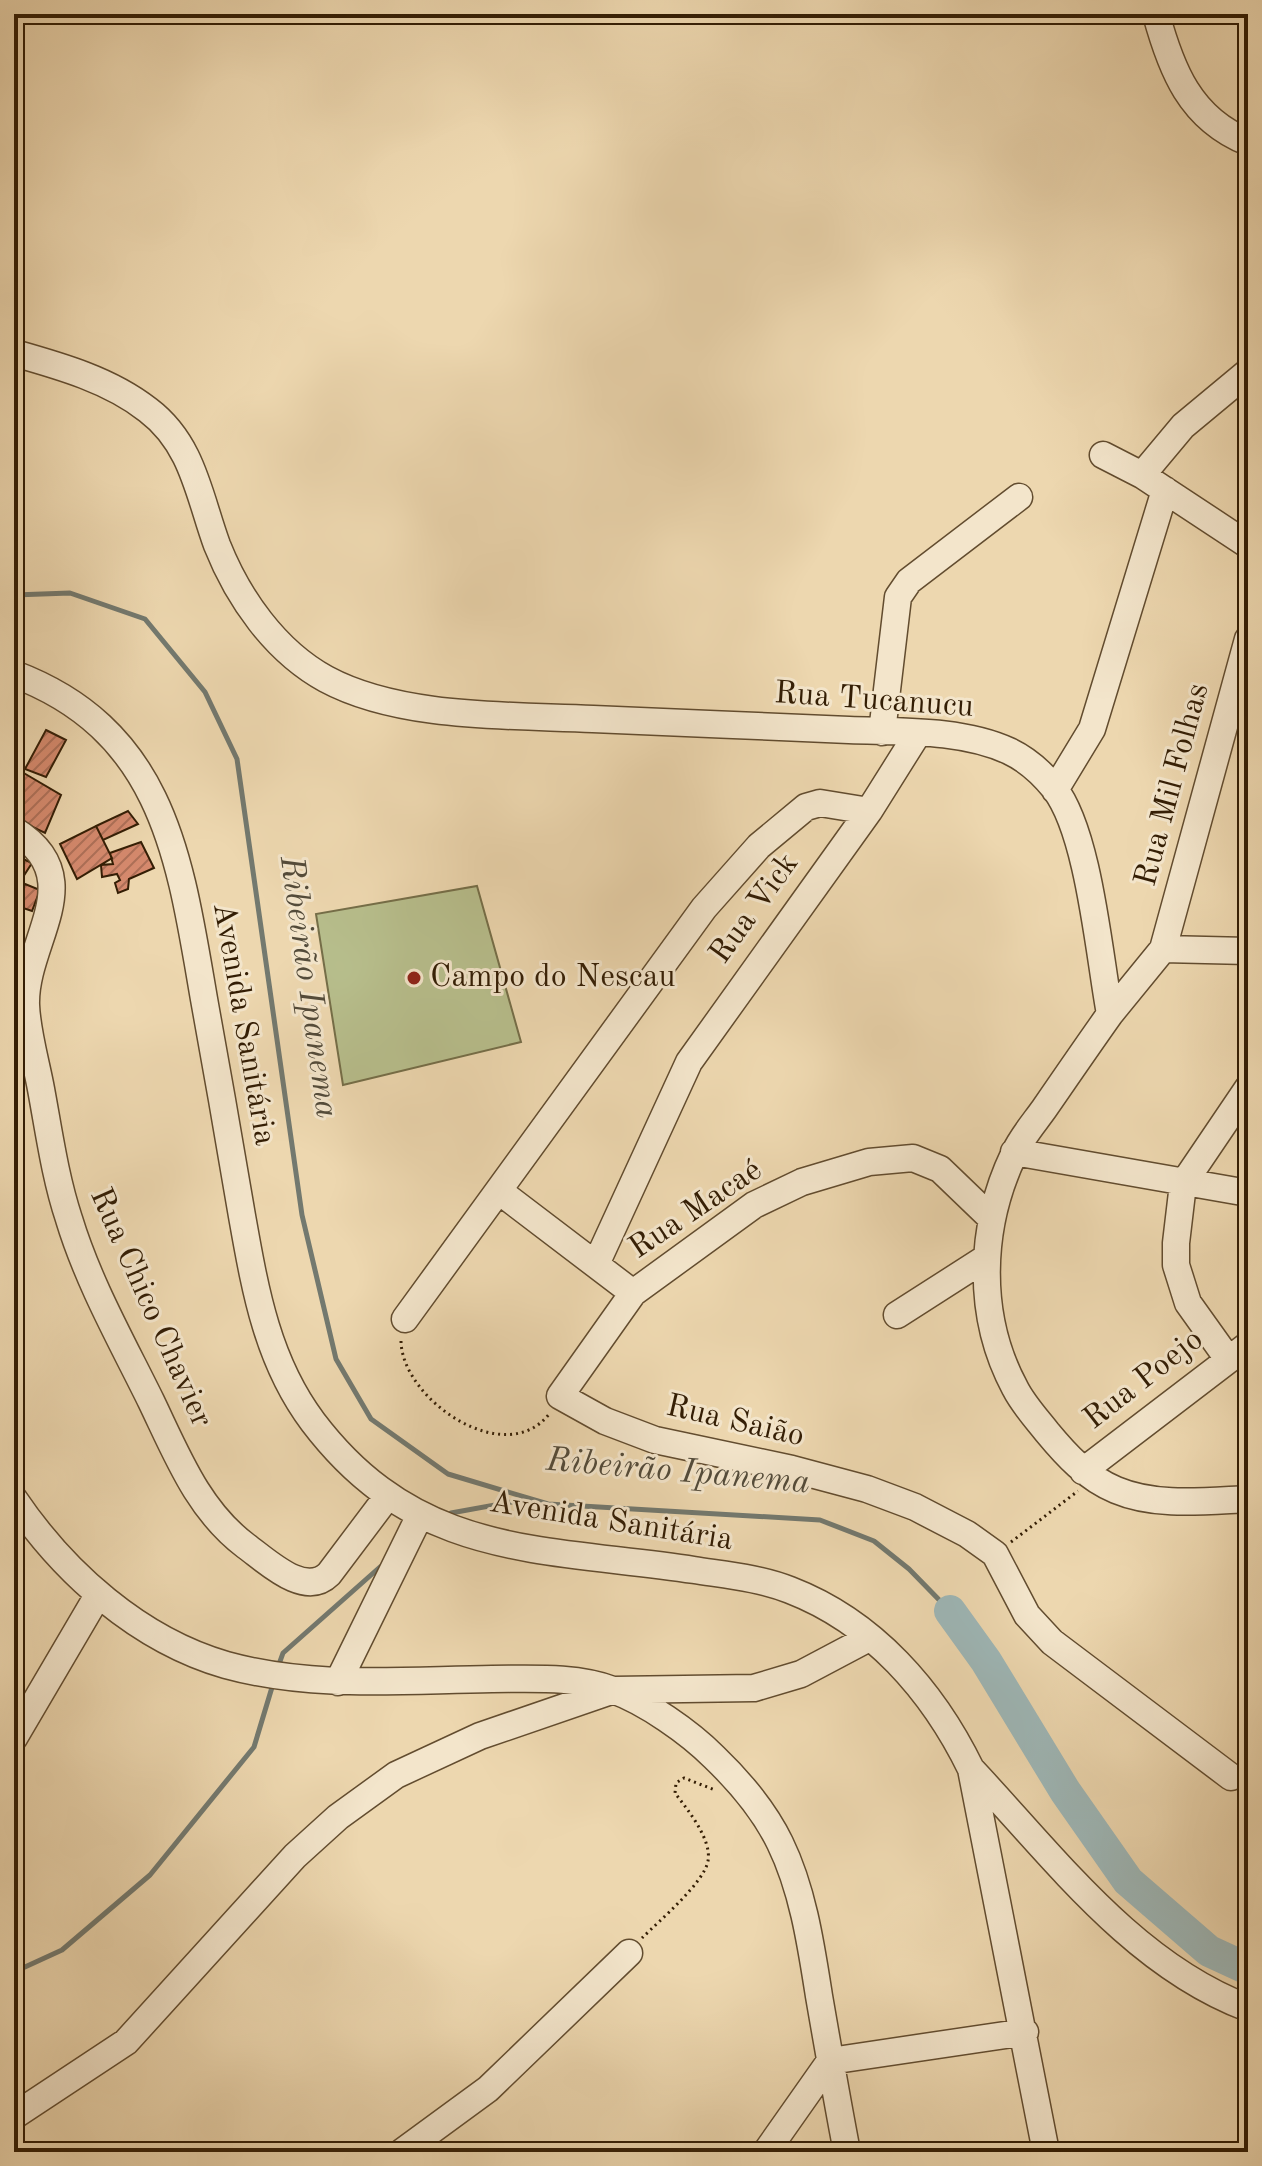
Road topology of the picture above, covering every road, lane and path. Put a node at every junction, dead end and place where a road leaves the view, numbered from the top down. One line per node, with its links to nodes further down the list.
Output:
1 (1156, 14): 2 (street)
2 (1248, 142)
3 (14, 353): 12 (street, Rua Tucanucu)
4 (1248, 372): 6 (street)
5 (1103, 455): 6 (street)
6 (1142, 475): 7 (street)
7 (1165, 490): 9 (street); 14 (street)
8 (1019, 497): 12 (street)
9 (1248, 545)
10 (1248, 639): 17 (street, Rua Mil Folhas)
11 (14, 674): 34 (street, Avenida Sanitária)
12 (882, 732): 13 (street, Rua Tucanucu)
13 (918, 733): 14 (street, Rua Tucanucu); 15 (street, Rua Vick)
14 (1055, 790): 19 (street, Rua Tucanucu)
15 (869, 811): 23 (street); 27 (street, Rua Vick)
16 (14, 830): 34 (street, Rua Chico Chavier)
17 (1163, 949): 18 (street); 19 (street)
18 (1248, 951)
19 (1110, 1014): 21 (street)
20 (1248, 1088): 22 (street)
21 (1014, 1152): 22 (street); 25 (street)
22 (1183, 1184): 24 (street); 31 (street)
23 (499, 1191): 27 (street); 30 (street)
24 (1248, 1193)
25 (992, 1219): 26 (street); 28 (street, Rua Macaé)
26 (986, 1258): 29 (street); 33 (street)
27 (597, 1262): 28 (street)
28 (633, 1293): 32 (street, Rua Macaé)
29 (897, 1315)
30 (405, 1319): 32 (path)
31 (1238, 1352): 33 (street, Rua Poejo)
32 (560, 1396): 38 (street, Rua Saião)
33 (1089, 1475): 36 (street); 38 (path)
34 (387, 1497): 37 (street, Avenida Sanitária)
35 (14, 1499): 39 (street)
36 (1248, 1499)
37 (419, 1517): 40 (street, Avenida Sanitária); 41 (street)
38 (995, 1554): 45 (street, Rua Saião)
39 (98, 1595): 41 (street); 43 (street)
40 (869, 1638): 42 (street); 44 (street, Avenida Sanitária)
41 (338, 1682): 42 (street)
42 (614, 1690): 50 (street); 51 (street)
43 (14, 1738)
44 (971, 1769): 48 (street); 49 (street, Avenida Sanitária)
45 (1231, 1777)
46 (723, 1794): 47 (path)
47 (629, 1953): 52 (street)
48 (1248, 2008)
49 (1025, 2032): 50 (street); 55 (street, Avenida Sanitária)
50 (830, 2061): 53 (street); 54 (street)
51 (14, 2116)
52 (402, 2152)
53 (766, 2152)
54 (847, 2152)
55 (1046, 2152)

